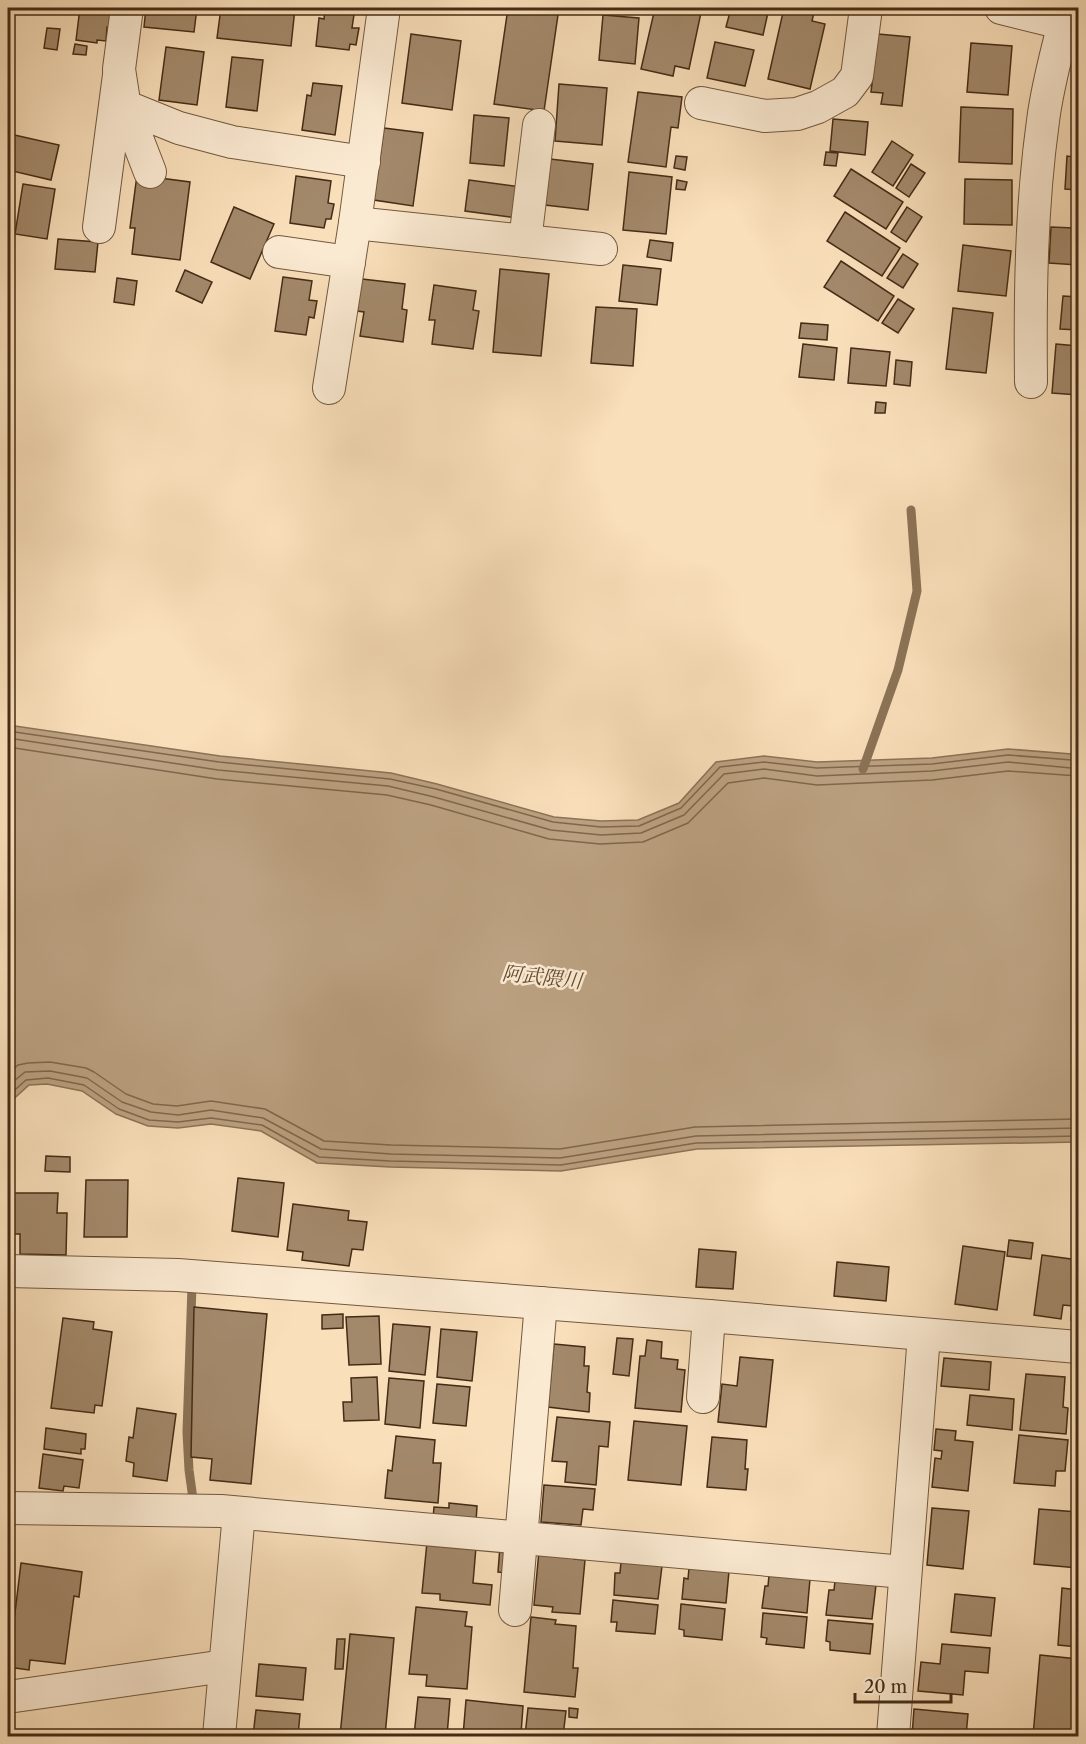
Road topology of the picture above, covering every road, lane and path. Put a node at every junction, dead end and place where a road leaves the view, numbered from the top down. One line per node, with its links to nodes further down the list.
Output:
1 (127, 8): 6 (street)
2 (384, 8): 10 (street)
3 (866, 8): 7 (street)
4 (1001, 8): 5 (street)
5 (1071, 25): 18 (street)
6 (119, 75): 8 (street); 13 (street)
7 (700, 103)
8 (127, 108): 10 (street); 11 (street)
9 (539, 125): 14 (street)
10 (364, 162): 12 (street)
11 (150, 172)
12 (355, 223): 14 (street); 17 (street)
13 (99, 227)
14 (525, 241): 15 (street)
15 (601, 249)
16 (279, 252): 17 (street)
17 (349, 262): 19 (street)
18 (1031, 382)
19 (329, 388)
20 (8, 1271): 21 (street)
21 (542, 1303): 22 (street); 28 (street)
22 (710, 1316): 23 (street); 25 (street)
23 (924, 1335): 24 (street); 29 (street)
24 (1078, 1347)
25 (703, 1397)
26 (8, 1508): 27 (street)
27 (239, 1513): 28 (street); 31 (street)
28 (522, 1538): 29 (street); 30 (street)
29 (904, 1572): 34 (street)
30 (515, 1610)
31 (225, 1666): 32 (street); 33 (street)
32 (8, 1697)
33 (219, 1737)
34 (893, 1737)

